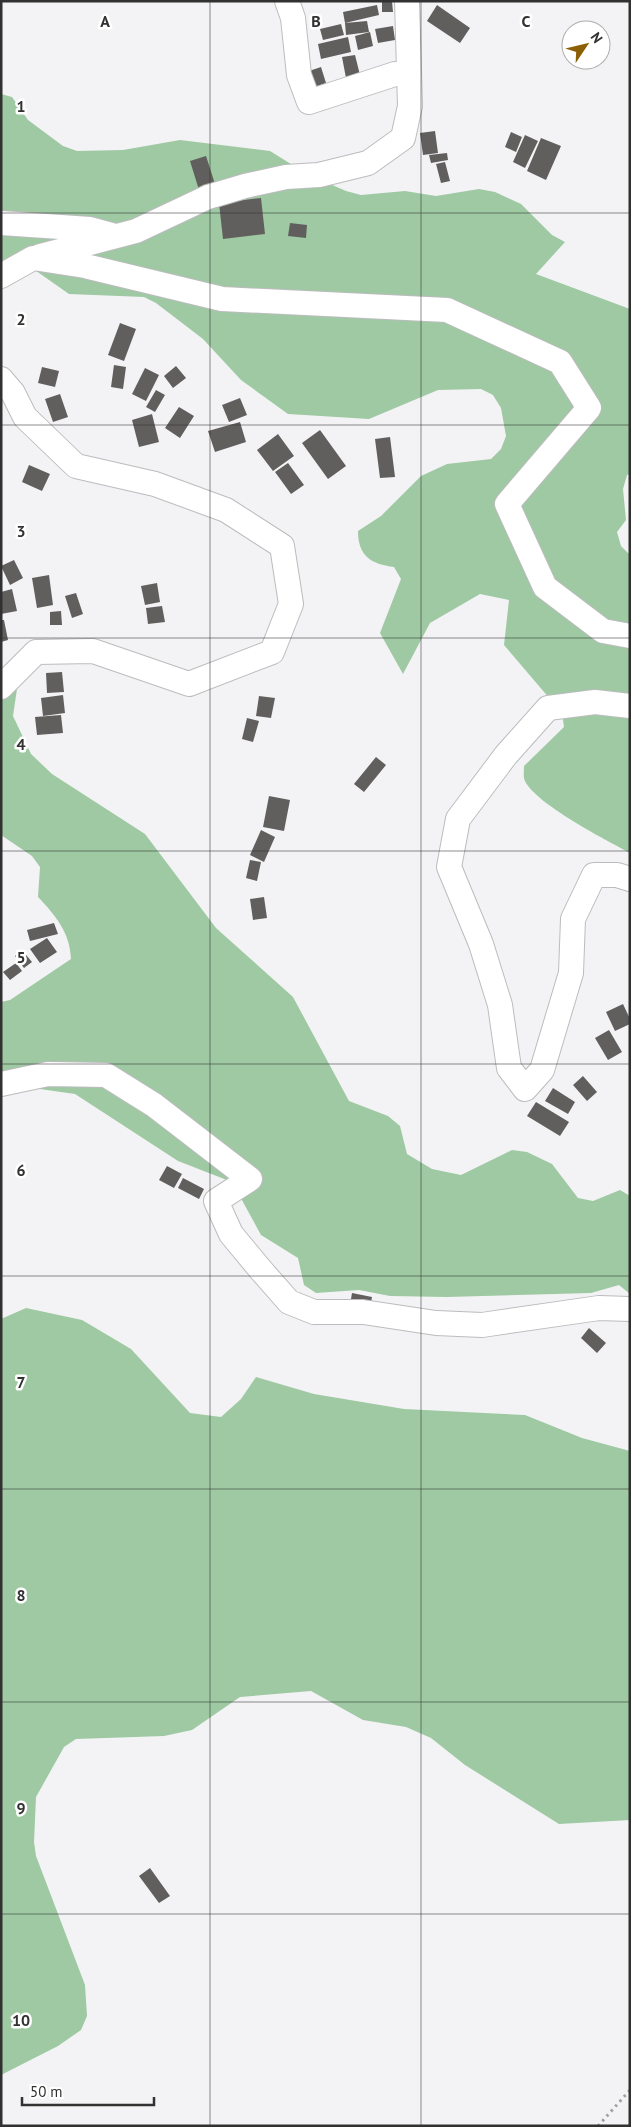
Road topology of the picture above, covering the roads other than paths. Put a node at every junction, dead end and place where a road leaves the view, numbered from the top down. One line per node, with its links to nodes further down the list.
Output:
1 (287, 1): 3 (street)
2 (407, 1): 3 (street)
3 (408, 73): 5 (street)
4 (1, 223): 5 (street)
5 (116, 236): 6 (street)
6 (33, 258): 7 (street); 9 (street)
7 (1, 276)
8 (1, 378): 10 (street)
9 (630, 636)
10 (1, 687)
11 (630, 706): 12 (street)
12 (630, 879)
13 (1, 1084): 14 (street)
14 (630, 1309)

